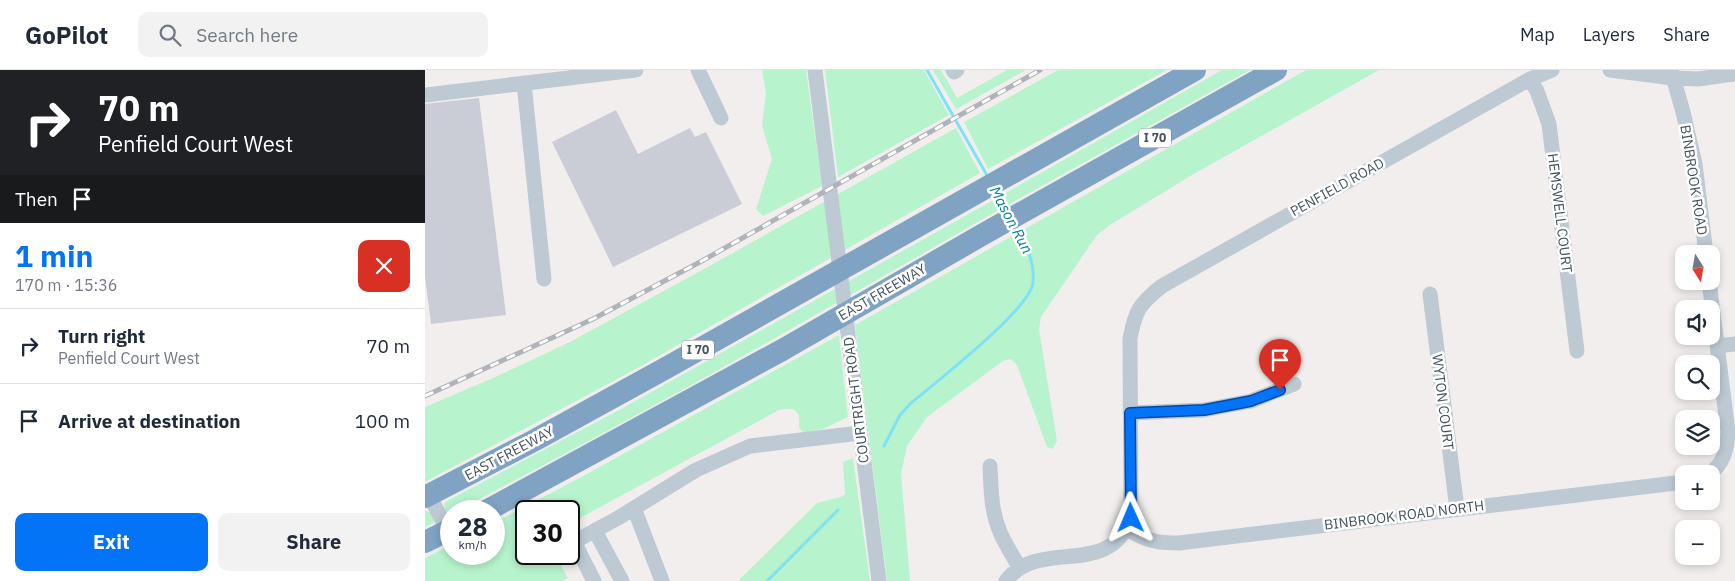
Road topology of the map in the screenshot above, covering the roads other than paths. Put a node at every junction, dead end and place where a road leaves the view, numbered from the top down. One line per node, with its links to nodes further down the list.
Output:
1 (635, 70): 11 (street)
2 (698, 70): 13 (street)
3 (815, 70): 23 (street, COURTRIGHT ROAD)
4 (1195, 70): 27 (highway, EAST FREEWAY / I 70)
5 (1276, 70): 28 (highway, EAST FREEWAY / I 70)
6 (1552, 70): 10 (street, PENFIELD ROAD)
7 (1610, 70): 8 (street)
8 (1672, 74): 9 (street); 14 (street, BINBROOK ROAD)
9 (1735, 74)
10 (1530, 79): 20 (street, HEMSWELL COURT); 22 (street, PENFIELD ROAD)
11 (524, 83): 12 (street); 15 (street)
12 (425, 94)
13 (721, 118)
14 (1705, 245)
15 (544, 280)
16 (1710, 290): 19 (street)
17 (1430, 294): 30 (street, WYTON COURT)
18 (1735, 344): 19 (street)
19 (1717, 346): 24 (street)
20 (1577, 351)
21 (1294, 384): 22 (street)
22 (1130, 413): 32 (street)
23 (860, 433): 29 (street); 40 (street, COURTRIGHT ROAD)
24 (1717, 465)
25 (990, 466): 36 (street)
26 (1675, 483): 30 (street, BINBROOK ROAD NORTH)
27 (427, 496): 31 (street)
28 (505, 501)
29 (634, 508): 33 (street); 39 (street)
30 (1457, 509): 32 (street, BINBROOK ROAD NORTH)
31 (440, 515)
32 (1127, 530): 36 (street)
33 (595, 531): 37 (street); 38 (street)
34 (440, 535): 35 (highway)
35 (425, 542)
36 (1019, 567): 41 (street)
37 (594, 581)
38 (622, 581)
39 (662, 581)
40 (879, 581)
41 (1006, 581)

